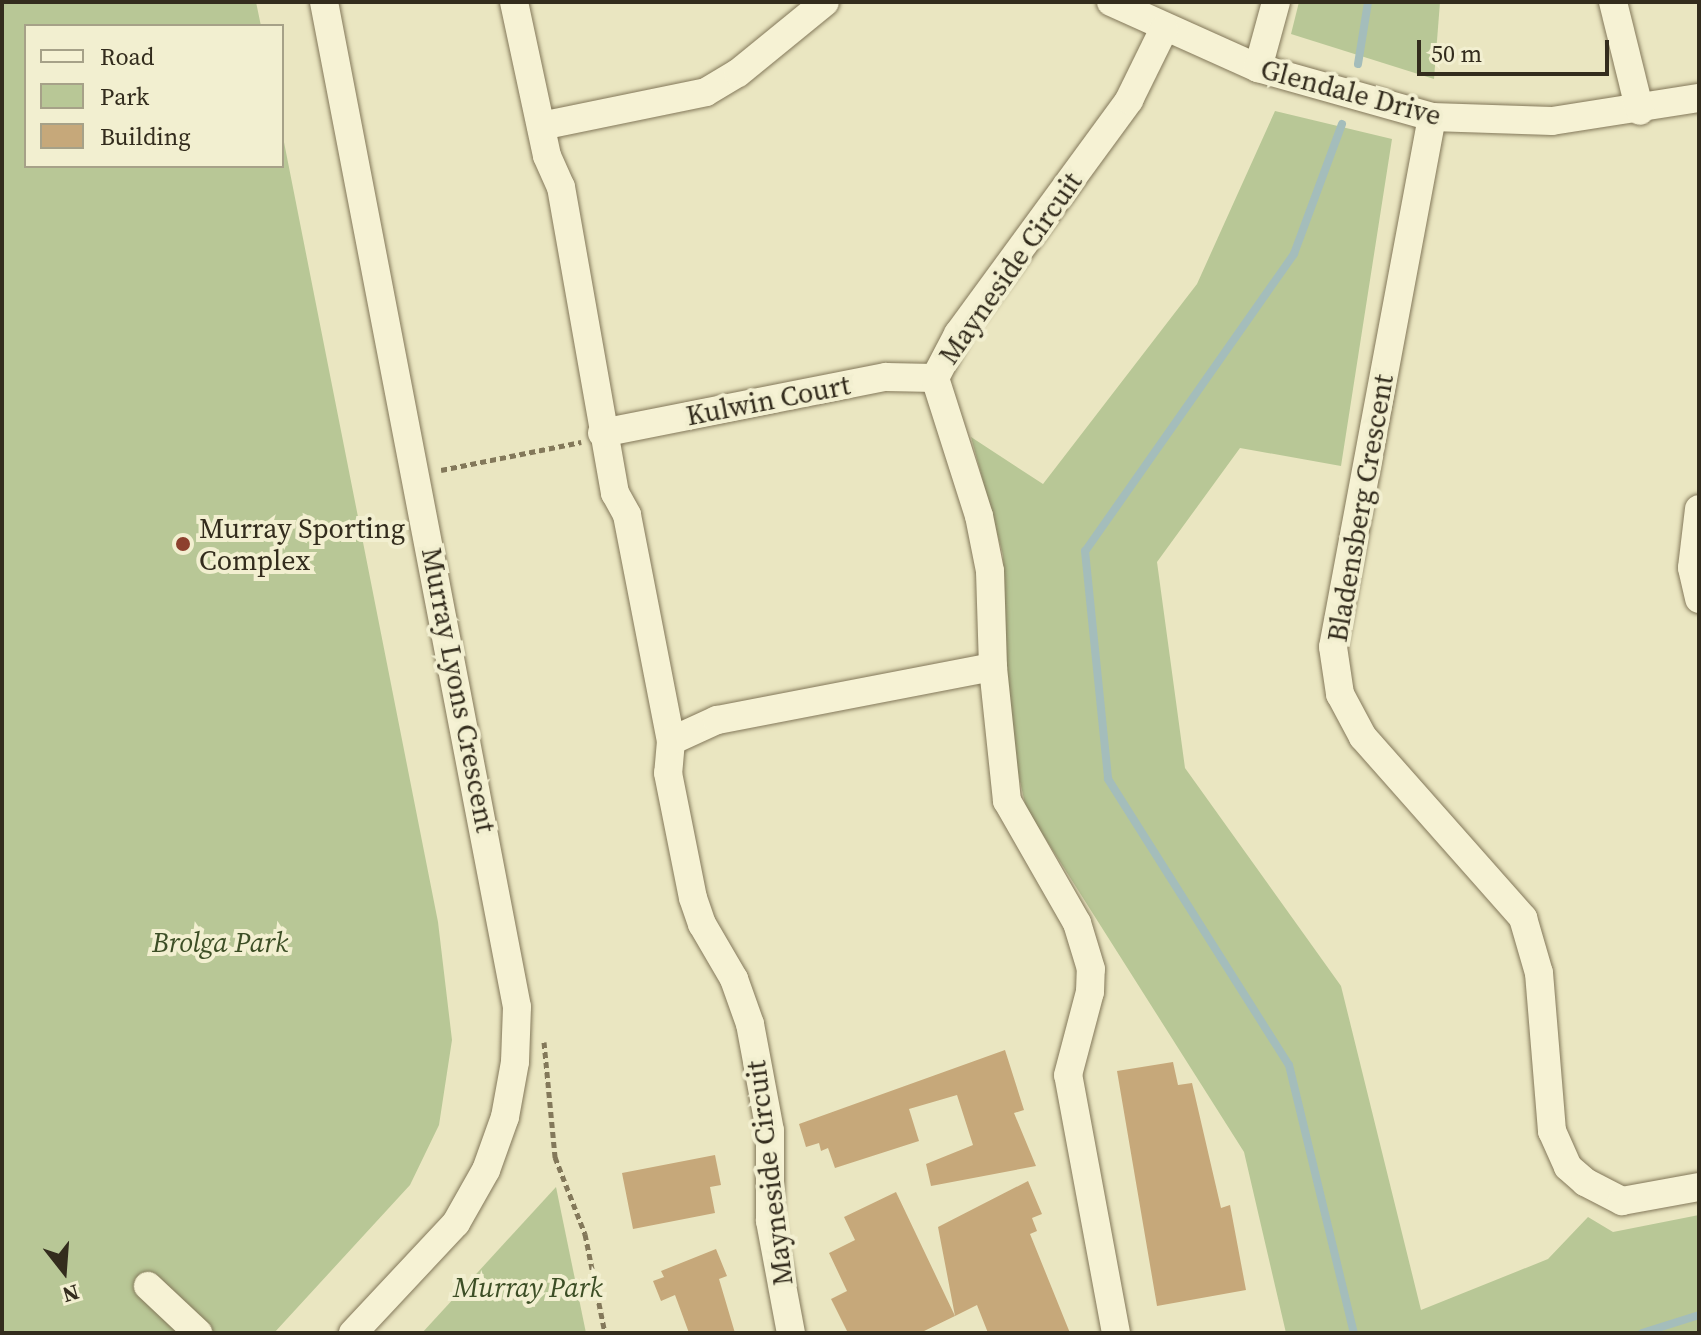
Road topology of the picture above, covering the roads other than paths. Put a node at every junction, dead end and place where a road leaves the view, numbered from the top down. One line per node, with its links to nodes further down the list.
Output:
1 (324, 2): 22 (street, Murray Lyons Crescent)
2 (514, 2): 12 (street, Mayneside Circuit)
3 (825, 2): 12 (street)
4 (1111, 2): 7 (street, Glendale Drive)
5 (1276, 2): 8 (street)
6 (1613, 2): 10 (street)
7 (1164, 29): 8 (street, Glendale Drive); 13 (street, Mayneside Circuit)
8 (1258, 68): 11 (street, Glendale Drive)
9 (1699, 98): 10 (street, Glendale Drive)
10 (1640, 111): 11 (street, Glendale Drive)
11 (1432, 117): 19 (street, Bladensberg Crescent)
12 (541, 126): 14 (street, Mayneside Circuit)
13 (935, 378): 14 (street, Kulwin Court); 17 (street, Mayneside Circuit)
14 (602, 433): 18 (street, Mayneside Circuit)
15 (1699, 509): 16 (street)
16 (1699, 599)
17 (993, 667): 18 (street); 24 (street, Mayneside Circuit)
18 (671, 741): 23 (street, Mayneside Circuit)
19 (1699, 1187)
20 (148, 1286): 21 (street)
21 (198, 1333)
22 (353, 1333)
23 (791, 1333)
24 (1116, 1333)

